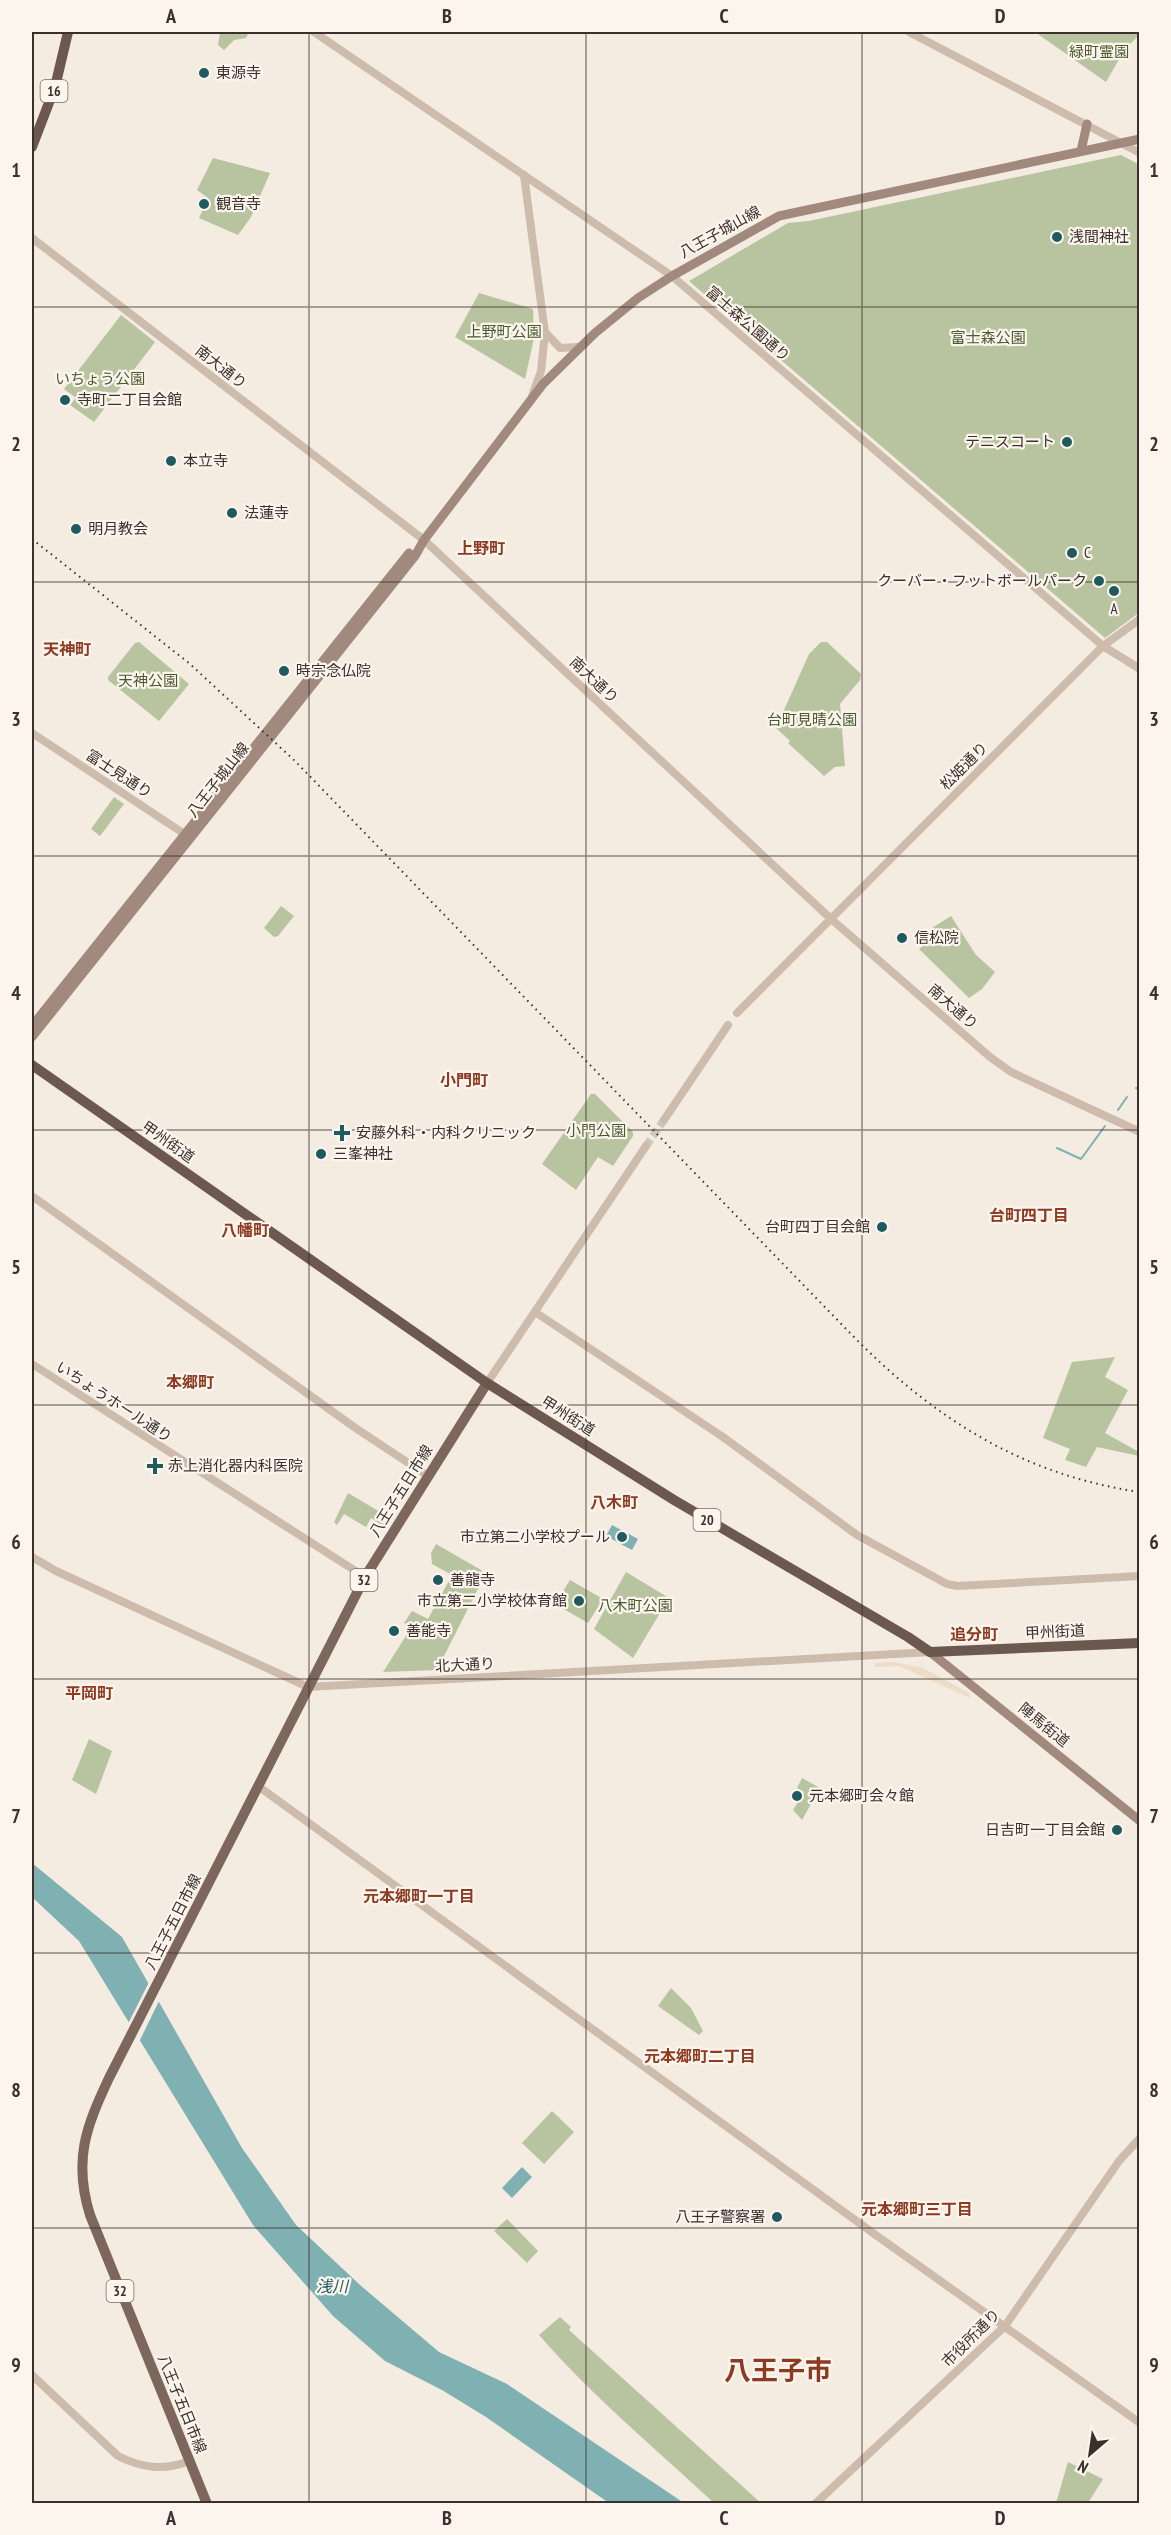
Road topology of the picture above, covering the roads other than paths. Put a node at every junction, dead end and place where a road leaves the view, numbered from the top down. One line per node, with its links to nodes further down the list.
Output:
1 (68, 32): 5 (highway, 16)
2 (314, 32): 11 (street, 富士森公園通り)
3 (909, 32): 4 (street)
4 (1088, 124): 7 (street); 9 (main road)
5 (35, 131): 8 (highway, 16)
6 (1140, 139): 7 (main road, 八王子城山線)
7 (1121, 143): 9 (main road, 八王子城山線); 10 (street)
8 (32, 147)
9 (1081, 151): 13 (main road, 八王子城山線)
10 (1140, 153)
11 (524, 175): 13 (street, 富士森公園通り); 14 (street)
12 (32, 238): 19 (street, 南大通り)
13 (672, 276): 15 (main road, 八王子城山線); 21 (street, 富士森公園通り)
14 (545, 333): 15 (street); 16 (street)
15 (578, 347): 17 (main road, 八王子城山線)
16 (544, 357): 17 (street); 18 (street)
17 (551, 375): 18 (main road, 八王子城山線)
18 (528, 405): 19 (main road, 八王子城山線)
19 (424, 540): 24 (main road, 八王子城山線); 25 (street, 南大通り)
20 (1140, 619): 21 (street, 松姫通り)
21 (1103, 646): 22 (street, 富士森公園通り); 25 (street, 松姫通り)
22 (1140, 669)
23 (32, 733): 24 (street, 富士見通り)
24 (188, 836): 28 (main road, 八王子城山線); 29 (main road, 八王子城山線)
25 (830, 918): 26 (street, 松姫通り); 32 (street, 南大通り)
26 (737, 1013)
27 (728, 1025): 31 (street)
28 (32, 1026)
29 (32, 1037)
30 (32, 1065): 37 (highway, 甲州街道 / 20)
31 (664, 1120)
32 (1140, 1132)
33 (646, 1146): 35 (street)
34 (32, 1196): 38 (street)
35 (535, 1312): 37 (street); 40 (street)
36 (32, 1364): 41 (street, いちょうホール通り)
37 (487, 1383): 38 (main road, 八王子五日市線 / 32); 43 (highway, 甲州街道 / 20)
38 (428, 1476): 41 (main road, 八王子五日市線 / 32)
39 (32, 1557): 44 (street, 北大通り)
40 (1140, 1576)
41 (365, 1577): 44 (main road, 八王子五日市線 / 32)
42 (1140, 1643): 43 (highway, 甲州街道)
43 (930, 1652): 44 (street, 北大通り); 46 (main road, 陣馬街道)
44 (308, 1687): 45 (main road, 八王子五日市線 / 32)
45 (258, 1786): 48 (street); 51 (main road, 八王子五日市線 / 32)
46 (1140, 1821)
47 (1140, 2138): 48 (street, 市役所通り)
48 (1005, 2326): 50 (street); 53 (street, 市役所通り)
49 (32, 2374): 51 (street)
50 (1140, 2423)
51 (189, 2461): 52 (main road, 八王子五日市線 / 32)
52 (207, 2504)
53 (815, 2504)

